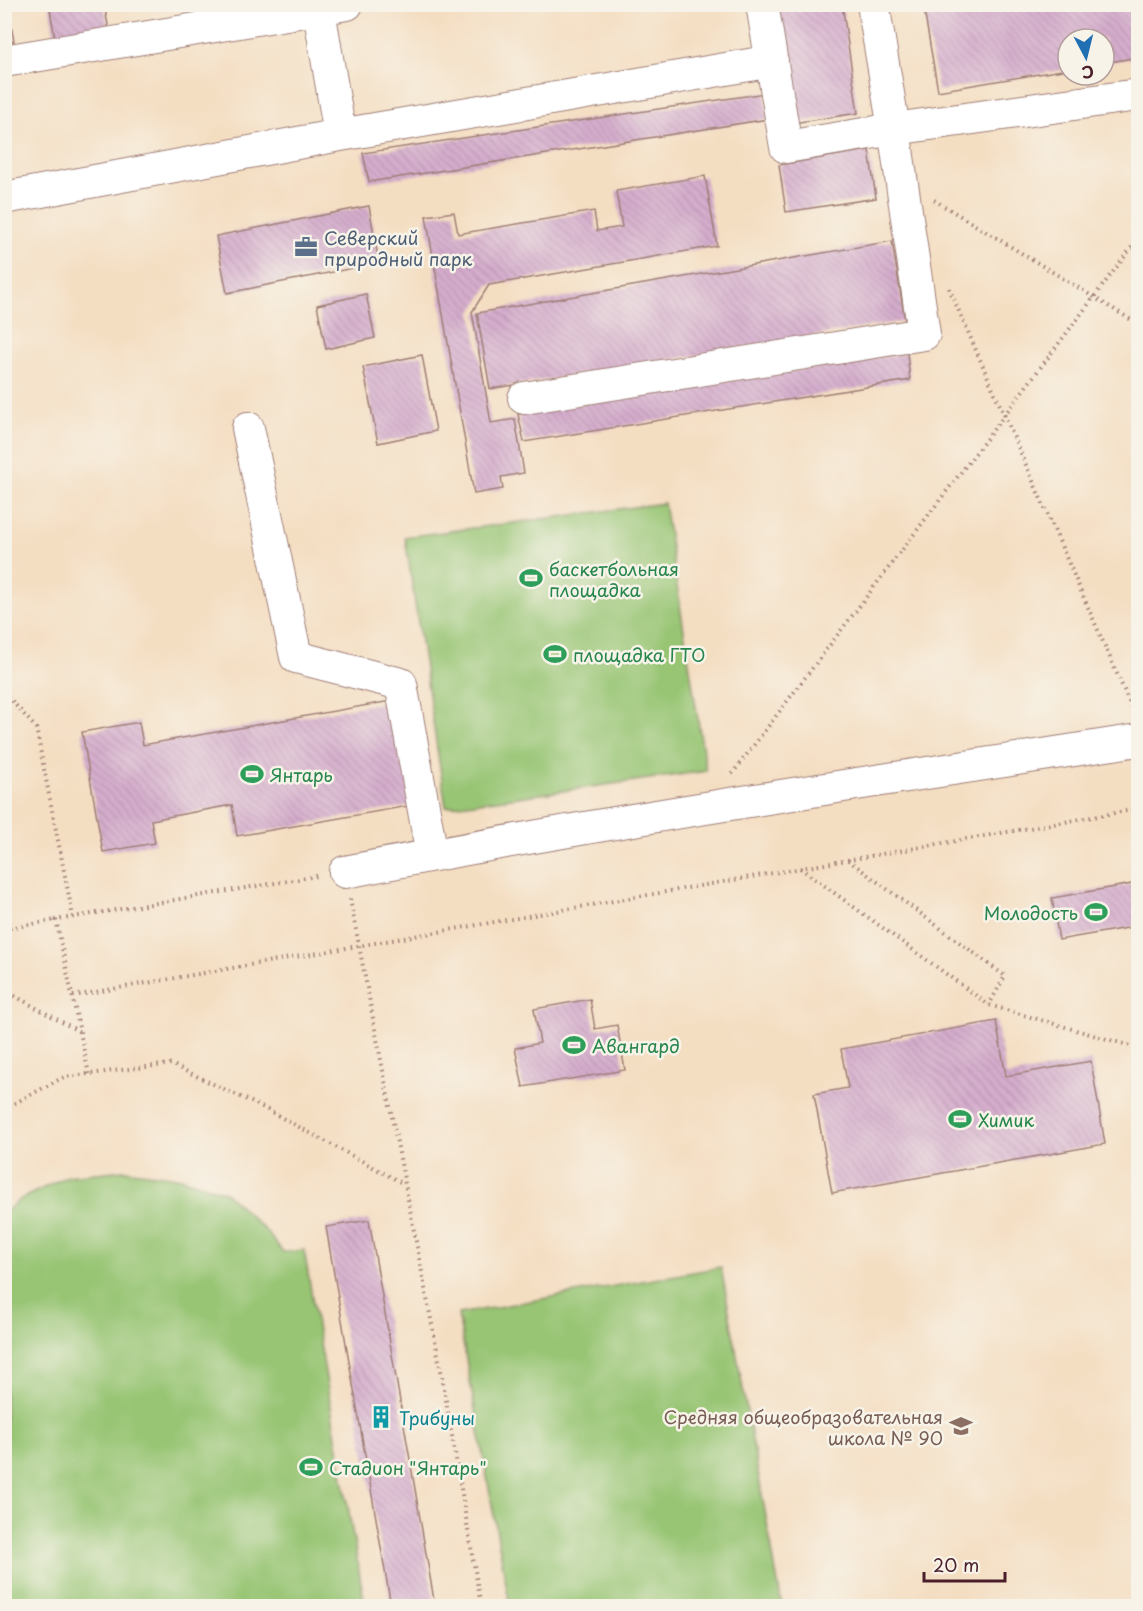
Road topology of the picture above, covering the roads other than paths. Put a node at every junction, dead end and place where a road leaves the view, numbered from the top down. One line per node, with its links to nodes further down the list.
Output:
1 (762, 4): 5 (street)
2 (873, 4): 7 (street)
3 (328, 6): 4 (street); 8 (street)
4 (4, 61)
5 (772, 61): 7 (street); 8 (street)
6 (1138, 94): 7 (street)
7 (894, 129): 10 (street)
8 (340, 135): 9 (street)
9 (4, 198)
10 (524, 398)
11 (248, 428): 13 (street)
12 (1138, 740): 13 (street)
13 (432, 855): 14 (street)
14 (345, 872)

